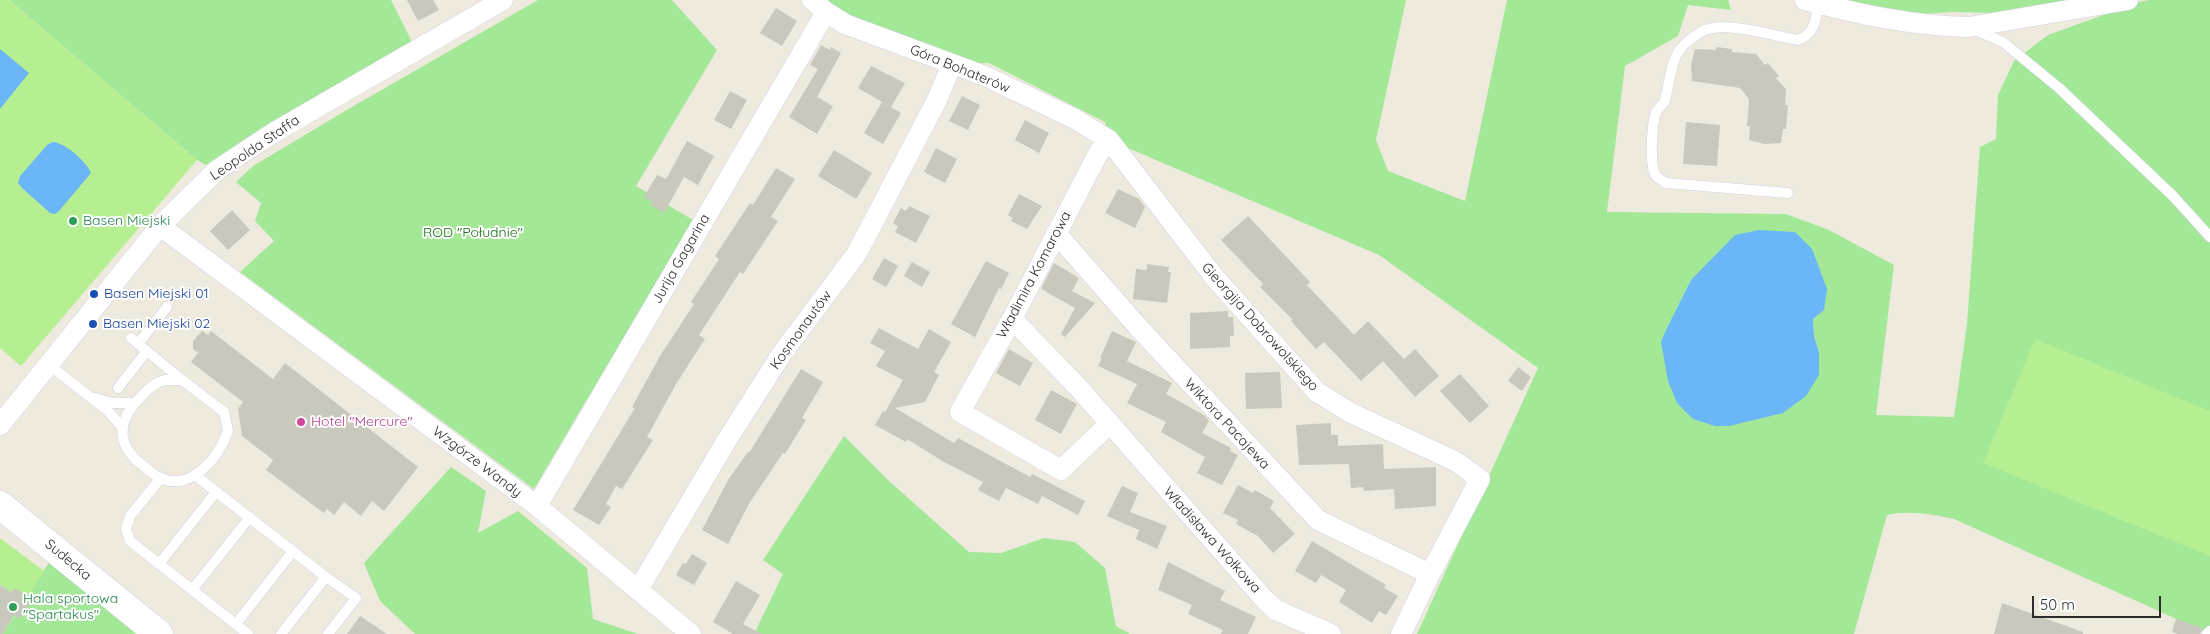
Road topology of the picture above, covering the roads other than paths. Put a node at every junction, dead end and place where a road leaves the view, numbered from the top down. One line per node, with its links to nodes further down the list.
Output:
1 (503, 0): 9 (street, Leopolda Staffa)
2 (2128, 0): 5 (street)
3 (1811, 2): 5 (street); 8 (lane)
4 (819, 6): 6 (street, Góra Bohaterów); 27 (street, Jurija Gagarina)
5 (1969, 27): 11 (lane)
6 (952, 64): 7 (street, Góra Bohaterów); 34 (street, Kosmonautów)
7 (1109, 140): 10 (street, Władimira Komarowa); 31 (street, Gieorgija Dobrowolskiego)
8 (1788, 193)
9 (160, 226): 15 (street, Leopolda Staffa); 27 (street, Wzgórze Wandy)
10 (1056, 233): 13 (street, Władimira Komarowa); 31 (street, Wiktora Pacajewa)
11 (2210, 237)
12 (167, 307): 14 (lane)
13 (1012, 319): 20 (street, Władisława Wołkowa); 20 (street, Władimira Komarowa)
14 (147, 351): 16 (lane); 17 (lane)
15 (48, 364): 18 (lane); 21 (street, Leopolda Staffa)
16 (182, 380): 19 (lane); 23 (lane)
17 (118, 388)
18 (87, 396): 19 (lane); 22 (lane)
19 (135, 402): 22 (lane)
20 (1109, 424): 42 (street, Władisława Wołkowa)
21 (0, 425)
22 (122, 427): 24 (lane)
23 (196, 476): 24 (lane); 25 (lane)
24 (161, 478): 30 (lane)
25 (216, 492): 28 (lane); 30 (lane)
26 (0, 505): 37 (street, Sudecka)
27 (536, 506): 34 (street, Wzgórze Wandy)
28 (250, 517): 29 (lane); 33 (lane)
29 (293, 551): 32 (lane); 35 (lane)
30 (159, 564): 33 (lane)
31 (1430, 574): 43 (street)
32 (326, 577): 39 (lane); 40 (lane)
33 (192, 590): 35 (lane)
34 (638, 590): 41 (street, Wzgórze Wandy)
35 (236, 624): 38 (lane)
36 (2210, 632): 44 (lane)
37 (159, 634)
38 (248, 634)
39 (281, 634)
40 (328, 634)
41 (691, 634)
42 (1331, 634)
43 (1401, 634)
44 (2207, 634)

